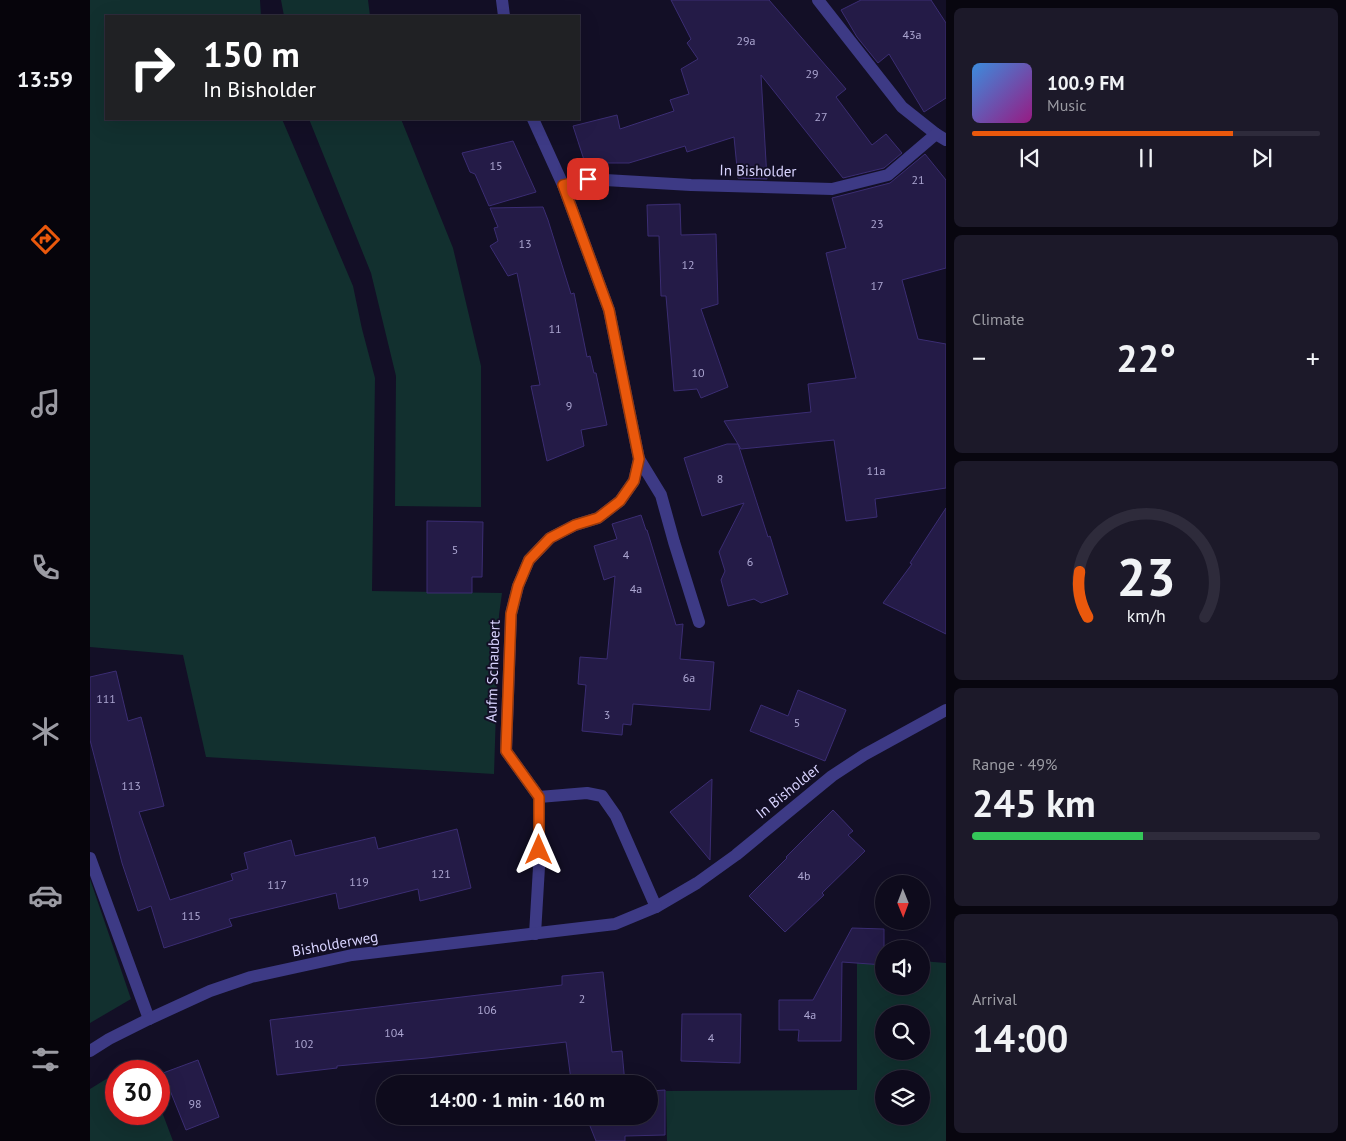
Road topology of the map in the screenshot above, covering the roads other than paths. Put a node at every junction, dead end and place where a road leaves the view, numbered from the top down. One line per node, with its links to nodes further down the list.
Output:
1 (502, 0): 3 (street)
2 (818, 0): 5 (street, In Bisholder)
3 (504, 15)
4 (533, 120): 6 (street, Aufm Schaubert)
5 (941, 137): 6 (street, In Bisholder)
6 (563, 185): 7 (street, Aufm Schaubert)
7 (639, 459): 8 (street, Aufm Schaubert); 10 (street, Aufm Schaubert)
8 (699, 622)
9 (946, 710): 12 (street, In Bisholder)
10 (539, 797): 12 (street); 13 (street)
11 (90, 858): 14 (street)
12 (656, 907): 13 (street, In Bisholder)
13 (535, 934): 14 (street, Bisholderweg)
14 (149, 1019): 15 (street, Bisholderweg)
15 (90, 1051)

